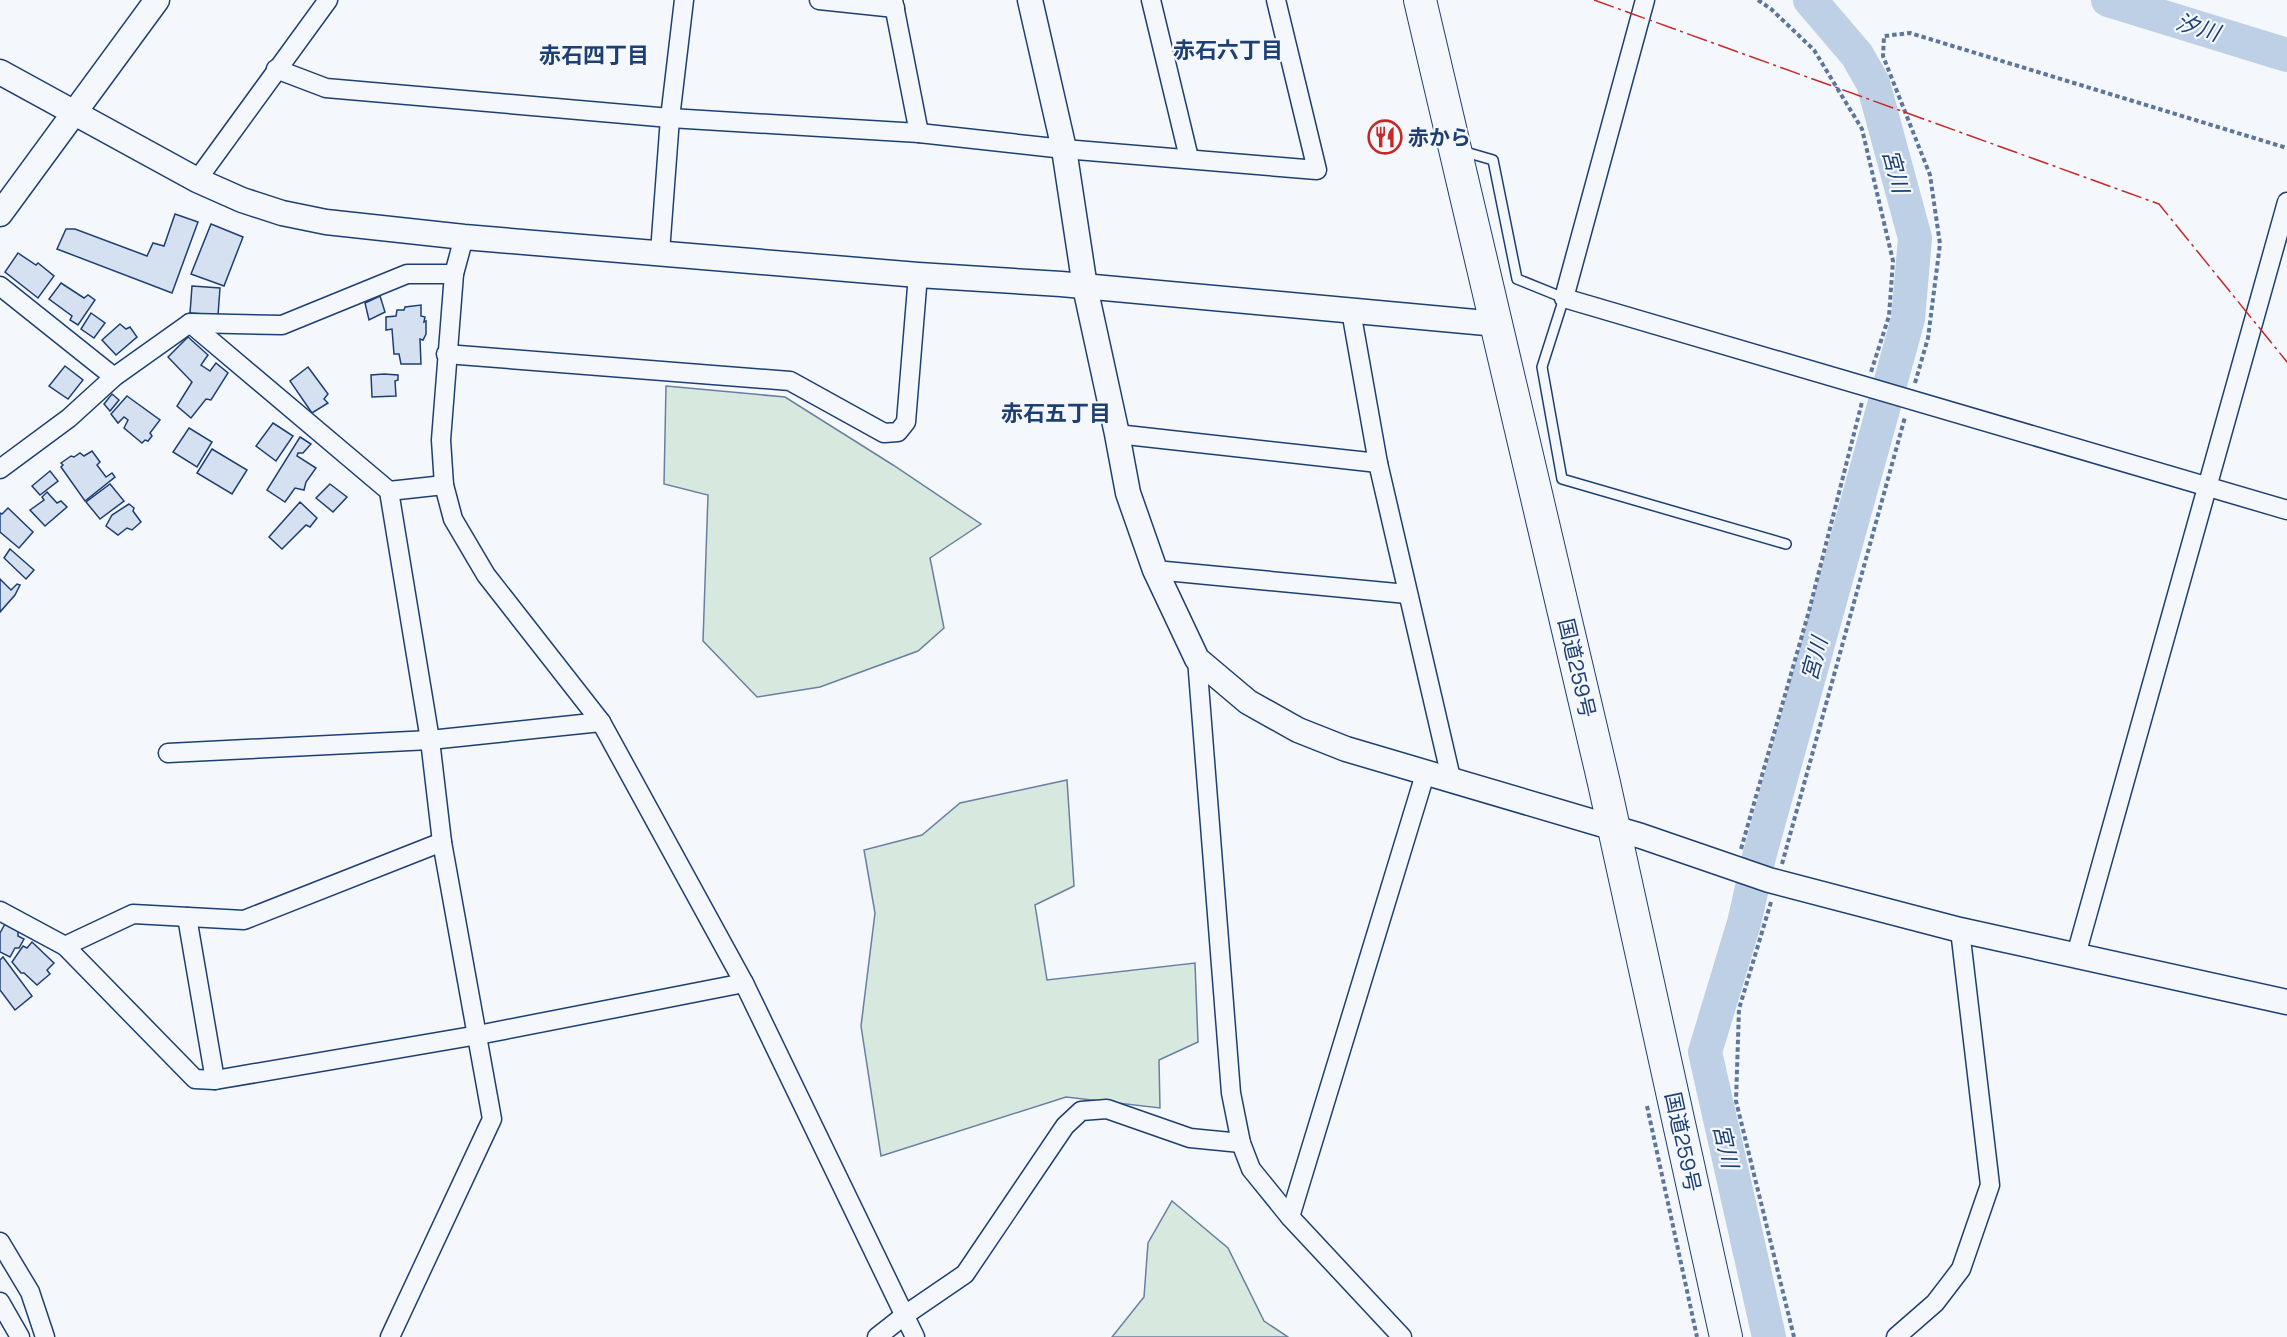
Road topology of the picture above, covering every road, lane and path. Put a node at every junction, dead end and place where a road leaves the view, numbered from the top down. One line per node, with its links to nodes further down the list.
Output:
1 (157, 0): 14 (street)
2 (328, 0): 12 (street)
3 (684, 0): 15 (street)
4 (819, 0): 11 (street)
5 (1030, 0): 18 (street)
6 (1151, 0): 20 (street)
7 (1276, 0): 20 (street)
8 (1420, 0): 19 (highway, 国道259号)
9 (1645, 0): 30 (street)
10 (1758, 0): 36 (path)
11 (894, 4): 16 (street)
12 (276, 69): 15 (street); 21 (street)
13 (0, 72): 14 (street)
14 (75, 114): 21 (street); 23 (street)
15 (670, 118): 16 (street); 25 (street)
16 (919, 133): 18 (street)
17 (2287, 148): 37 (path)
18 (1064, 149): 20 (street); 29 (street)
19 (1456, 150): 30 (lane); 33 (highway, 国道259号)
20 (1189, 158)
21 (197, 180): 24 (street)
22 (2287, 202): 42 (street)
23 (0, 214)
24 (464, 237): 25 (street); 26 (street)
25 (660, 252): 27 (street)
26 (454, 274): 32 (street); 34 (street)
27 (918, 274): 29 (street); 34 (street)
28 (0, 286): 35 (street)
29 (1084, 287): 31 (street); 38 (street)
30 (1564, 298): 36 (street); 45 (lane)
31 (1352, 311): 33 (street); 39 (street)
32 (190, 323): 35 (street); 43 (street)
33 (1497, 324): 54 (highway, 国道259号)
34 (446, 354): 41 (street)
35 (114, 377): 40 (street)
36 (1866, 387): 37 (street); 56 (path)
37 (1907, 400): 42 (street); 57 (path)
38 (1117, 434): 39 (street); 46 (street)
39 (1378, 463): 47 (street)
40 (0, 469)
41 (444, 485): 43 (street); 49 (street)
42 (2206, 487): 44 (street); 62 (street)
43 (389, 491): 50 (street)
44 (2287, 510)
45 (1786, 544)
46 (1155, 570): 47 (street); 48 (street)
47 (1407, 594): 53 (street)
48 (1197, 659): 52 (street); 67 (street)
49 (601, 723): 50 (street); 63 (street)
50 (430, 740): 51 (street); 55 (street)
51 (168, 753)
52 (1426, 771): 53 (street); 68 (street)
53 (1451, 778): 54 (street)
54 (1614, 829): 56 (street); 78 (highway, 国道259号)
55 (442, 842): 59 (street); 65 (street)
56 (1737, 871): 57 (street)
57 (1773, 881): 60 (street); 79 (path)
58 (0, 911): 61 (street)
59 (187, 917): 61 (street); 66 (street)
60 (1960, 930): 62 (street); 80 (street)
61 (65, 946): 66 (street)
62 (2076, 955): 64 (street)
63 (744, 983): 65 (street); 71 (street)
64 (2287, 1002)
65 (478, 1035): 66 (street); 74 (street)
66 (215, 1080)
67 (1240, 1143): 68 (street); 71 (street)
68 (1290, 1217): 77 (street)
69 (0, 1242): 73 (street)
70 (0, 1302): 72 (street)
71 (905, 1315): 75 (street); 76 (street)
72 (20, 1337)
73 (45, 1337)
74 (390, 1337)
75 (877, 1337)
76 (915, 1337)
77 (1402, 1337)
78 (1726, 1337)
79 (1794, 1337)
80 (1896, 1337)

